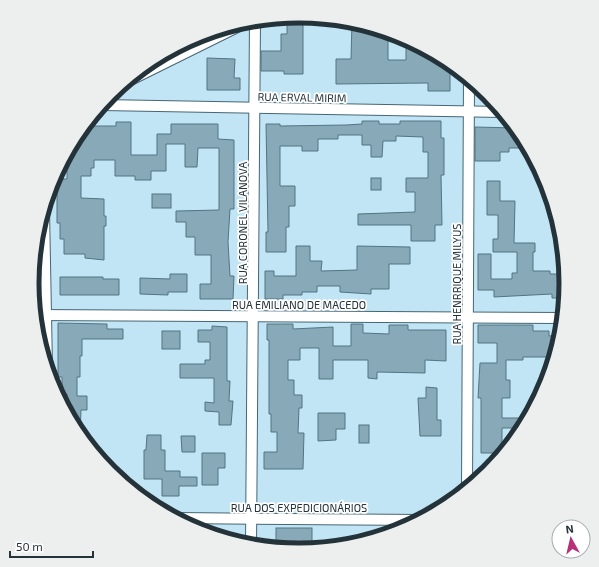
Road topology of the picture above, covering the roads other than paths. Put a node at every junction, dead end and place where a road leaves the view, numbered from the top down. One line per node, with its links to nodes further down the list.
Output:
1 (255, 27): 6 (street, RUA CORONEL VILANOVA)
2 (203, 42): 3 (main road)
3 (164, 61)
4 (469, 87): 7 (street, RUA HENRRIQUE MILYUS)
5 (110, 105): 6 (street, RUA ERVAL MIRIM)
6 (255, 109): 7 (street, RUA ERVAL MIRIM); 12 (street, RUA CORONEL VILANOVA)
7 (470, 111): 8 (street, RUA ERVAL MIRIM); 13 (street, RUA HENRRIQUE MILYUS)
8 (495, 112)
9 (45, 231): 11 (street)
10 (41, 315): 11 (street, RUA EMILIANO DE MACEDO)
11 (47, 315): 12 (street, RUA EMILIANO DE MACEDO); 15 (street)
12 (253, 316): 13 (street, RUA EMILIANO DE MACEDO); 18 (street, RUA CORONEL VILANOVA)
13 (468, 317): 14 (street, RUA EMILIANO DE MACEDO); 16 (street, RUA HENRRIQUE MILYUS)
14 (558, 318)
15 (47, 347)
16 (467, 482)
17 (186, 518): 18 (street, RUA DOS EXPEDICIONÁRIOS)
18 (252, 518): 19 (street, RUA DOS EXPEDICIONÁRIOS); 20 (street, RUA CORONEL VILANOVA)
19 (409, 520)
20 (251, 539)

